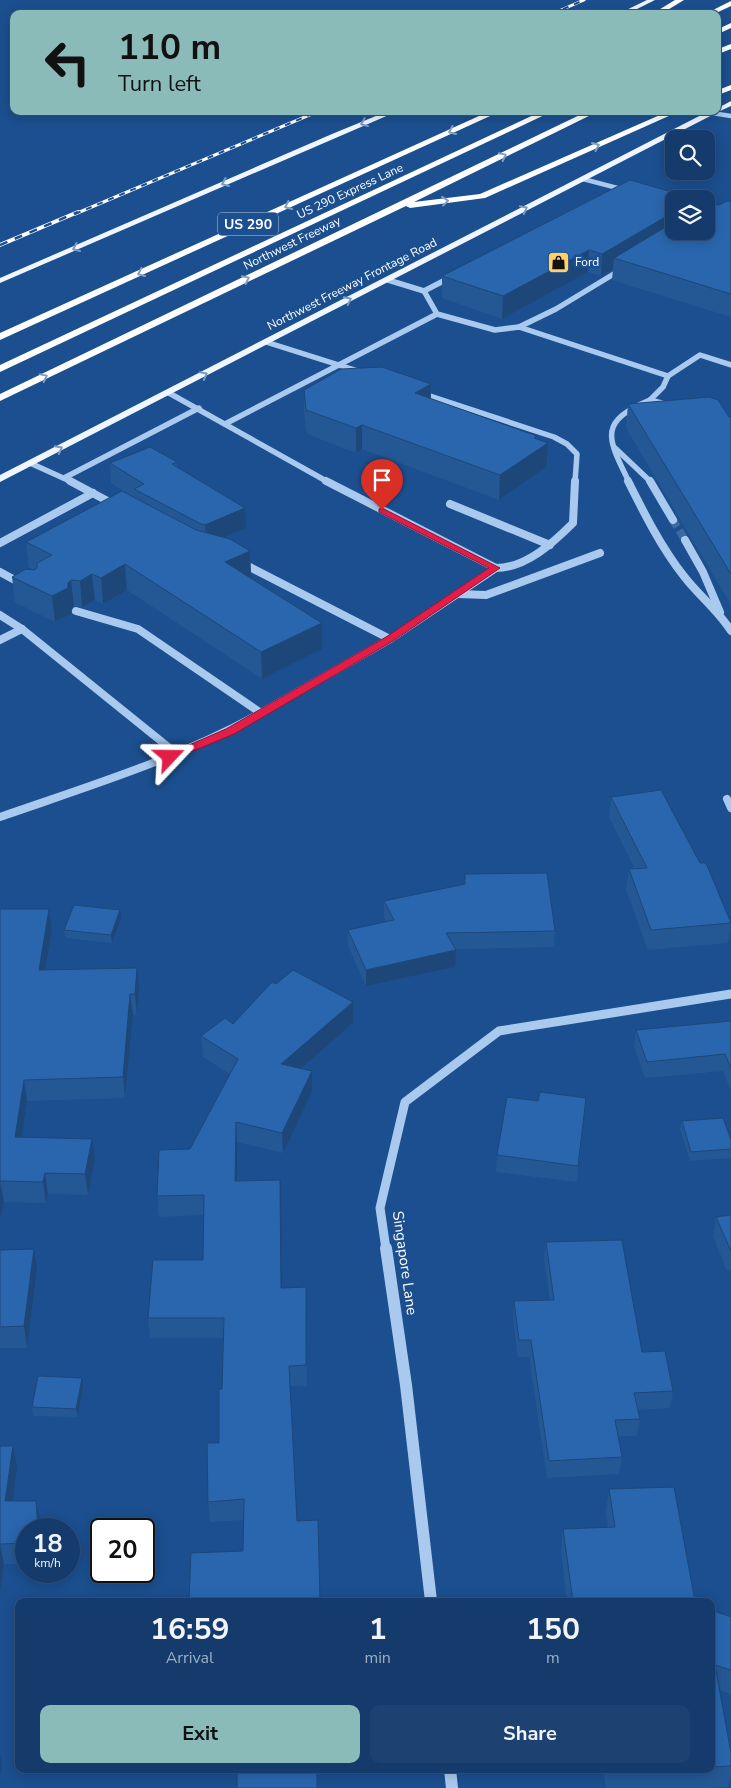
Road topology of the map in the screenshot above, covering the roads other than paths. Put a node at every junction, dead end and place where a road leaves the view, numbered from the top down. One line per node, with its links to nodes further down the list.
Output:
1 (652, 0): 4 (main road)
2 (680, 0): 5 (highway)
3 (731, 3): 6 (highway)
4 (629, 10)
5 (662, 10)
6 (716, 10)
7 (385, 115): 21 (main road, one-way to 21)
8 (488, 115): 25 (highway, US 290, one-way to 25)
9 (540, 115): 29 (highway, US 290 Express Lane)
10 (587, 115): 17 (highway, Northwest Freeway, one-way to 10)
11 (667, 115): 17 (highway, one-way to 11)
12 (709, 115): 13 (main road, Northwest Freeway Frontage Road)
13 (583, 179): 14 (street); 20 (main road, Northwest Freeway Frontage Road, one-way to 13)
14 (619, 188): 15 (street); 16 (lane)
15 (628, 191)
16 (610, 193)
17 (396, 207): 34 (highway, Northwest Freeway, one-way to 17)
18 (627, 266): 24 (street)
19 (458, 274): 22 (lane)
20 (388, 280): 22 (street); 26 (main road, Northwest Freeway Frontage Road, one-way to 20)
21 (0, 281)
22 (424, 292): 23 (street)
23 (436, 314): 24 (street); 27 (street)
24 (519, 327): 31 (street)
25 (0, 338)
26 (266, 342): 27 (street); 33 (main road, Northwest Freeway Frontage Road, one-way to 26)
27 (340, 364): 30 (street); 38 (street)
28 (731, 365): 31 (street)
29 (0, 369)
30 (368, 374)
31 (668, 376): 35 (street)
32 (413, 390): 49 (street)
33 (169, 393): 36 (street); 40 (main road, Northwest Freeway Frontage Road, one-way to 33)
34 (0, 398)
35 (650, 400): 37 (street); 39 (street)
36 (199, 408): 38 (street); 41 (street)
37 (677, 408)
38 (225, 424): 52 (street)
39 (612, 445): 46 (street); 58 (street)
40 (30, 464): 41 (street); 42 (main road, Northwest Freeway Frontage Road)
41 (64, 478): 43 (street)
42 (0, 479)
43 (93, 493): 45 (street); 48 (street)
44 (450, 504): 49 (street)
45 (126, 510)
46 (673, 520)
47 (684, 540): 58 (street)
48 (0, 543)
49 (550, 545): 52 (street)
50 (600, 553): 55 (street)
51 (231, 559): 61 (street)
52 (496, 568): 55 (street)
53 (0, 572): 54 (street)
54 (26, 587)
55 (457, 594): 61 (street)
56 (76, 611): 63 (street)
57 (0, 615): 59 (street)
58 (723, 617): 60 (street)
59 (22, 629): 62 (street); 64 (street)
60 (731, 631)
61 (390, 639): 63 (street)
62 (0, 640)
63 (261, 714): 64 (street)
64 (177, 754): 65 (street)
65 (0, 817)
66 (731, 994): 67 (street, Singapore Lane)
67 (431, 1598)
68 (450, 1773): 69 (street)
69 (452, 1788)

